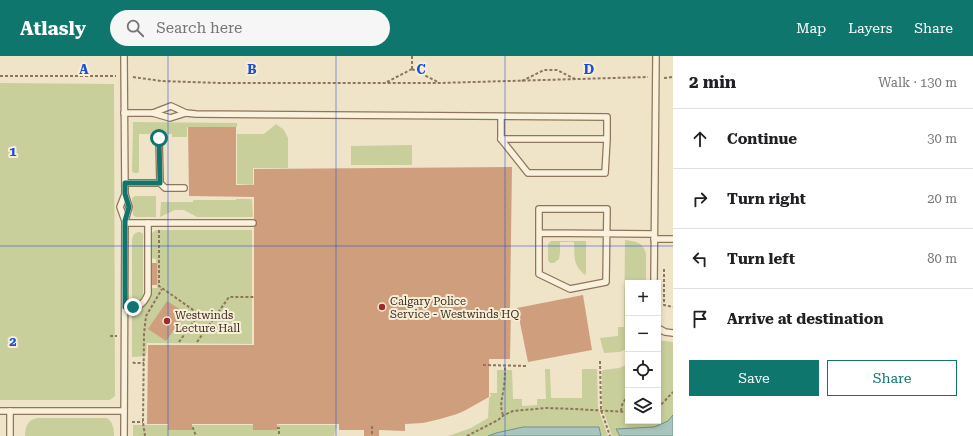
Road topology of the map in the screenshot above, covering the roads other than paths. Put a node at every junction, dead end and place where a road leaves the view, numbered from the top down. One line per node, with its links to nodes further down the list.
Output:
1 (124, 56): 3 (lane)
2 (656, 56): 18 (lane)
3 (124, 113): 4 (lane); 10 (lane)
4 (153, 113): 5 (lane); 5 (lane)
5 (186, 113): 6 (lane)
6 (501, 117): 8 (lane); 9 (lane)
7 (159, 138): 11 (lane)
8 (607, 139): 9 (lane); 9 (lane)
9 (501, 140)
10 (125, 183): 11 (lane); 13 (lane)
11 (160, 183): 12 (lane)
12 (184, 188)
13 (125, 222): 14 (lane); 21 (lane)
14 (148, 223): 15 (lane); 21 (lane)
15 (253, 223)
16 (539, 233): 17 (lane); 17 (lane); 17 (lane)
17 (606, 233): 18 (lane)
18 (654, 236): 19 (lane); 20 (lane)
19 (673, 239)
20 (654, 280)
21 (125, 307): 26 (lane)
22 (661, 330): 23 (lane)
23 (673, 333)
24 (0, 411): 25 (lane)
25 (10, 411): 26 (lane); 27 (lane)
26 (124, 411): 28 (lane)
27 (10, 436)
28 (124, 436)

